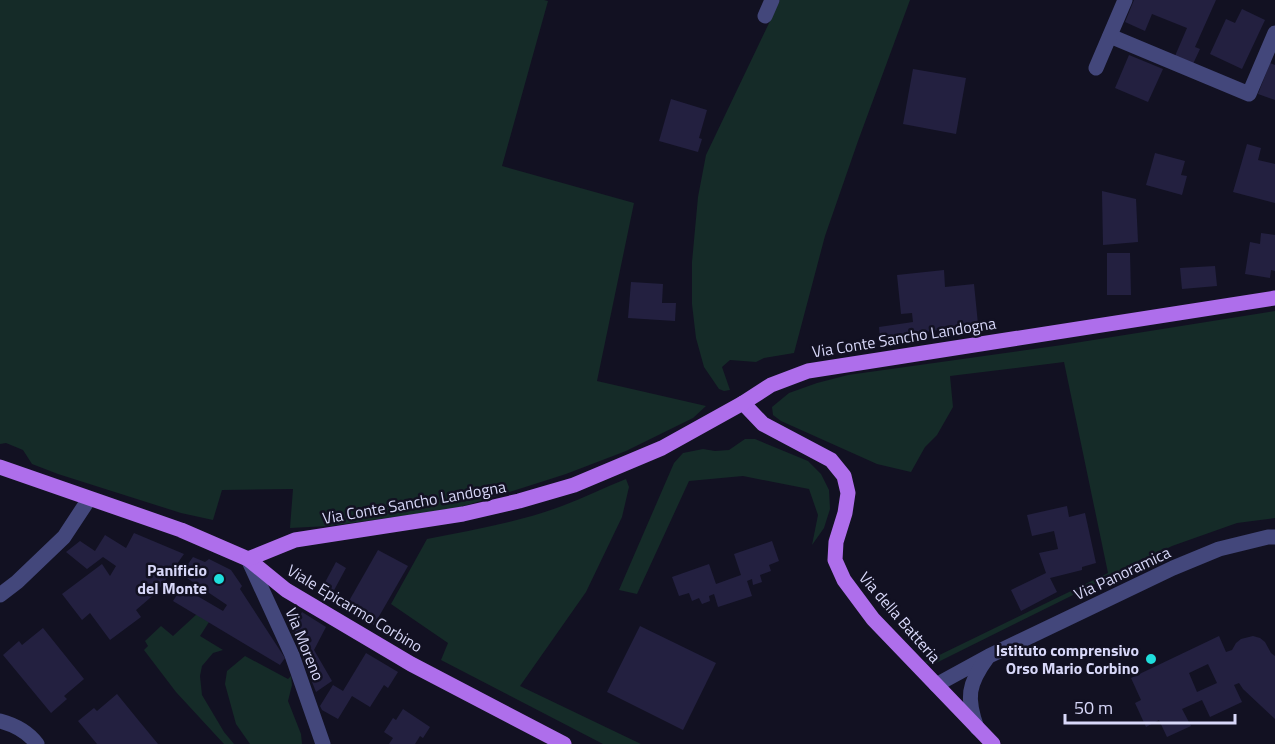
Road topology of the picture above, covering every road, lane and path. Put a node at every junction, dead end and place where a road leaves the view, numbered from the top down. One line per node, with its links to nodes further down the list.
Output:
1 (772, 0): 3 (street)
2 (1125, 0): 5 (street)
3 (765, 16)
4 (1275, 33): 5 (street)
5 (1110, 36): 6 (street)
6 (1096, 68)
7 (1275, 298): 8 (main road, Via Conte Sancho Landogna)
8 (743, 403): 12 (main road, Via Conte Sancho Landogna); 17 (main road, Via della Batteria)
9 (0, 467): 10 (main road, Viale Epicarmo Corbino)
10 (89, 499): 12 (main road, Viale Epicarmo Corbino); 14 (street)
11 (1275, 537): 16 (street, Via Panoramica)
12 (248, 559): 13 (main road, Viale Epicarmo Corbino); 15 (street, Via Moreno)
13 (286, 590): 15 (street); 22 (main road, Viale Epicarmo Corbino)
14 (0, 595)
15 (272, 610): 21 (street, Via Moreno)
16 (989, 656): 17 (street, Via Panoramica); 19 (street)
17 (936, 685): 19 (main road, Via della Batteria)
18 (0, 721): 20 (street)
19 (976, 728): 23 (main road, Via della Batteria)
20 (38, 744)
21 (323, 744)
22 (564, 744)
23 (993, 744)

